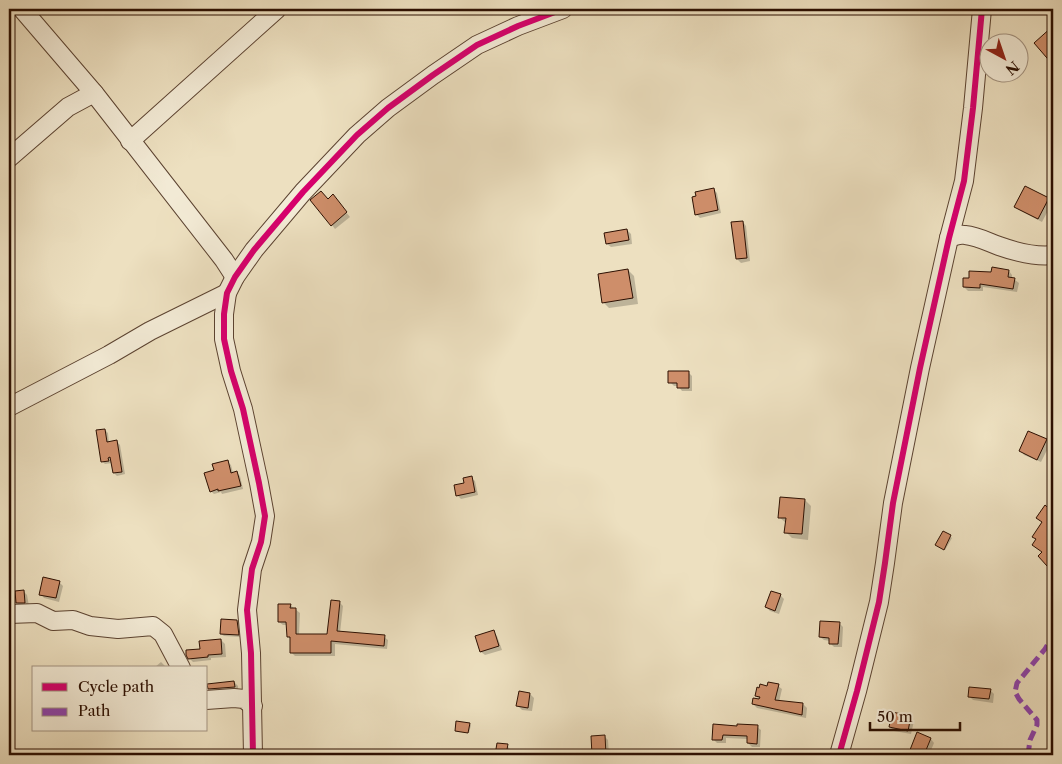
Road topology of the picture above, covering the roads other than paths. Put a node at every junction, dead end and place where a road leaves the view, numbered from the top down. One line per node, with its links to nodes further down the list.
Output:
1 (22, 9): 5 (street)
2 (276, 9): 6 (street)
3 (563, 9): 10 (street)
4 (982, 9): 8 (street)
5 (94, 93): 6 (street); 7 (street)
6 (130, 141): 10 (street)
7 (9, 158)
8 (950, 238): 9 (street); 18 (street)
9 (1053, 255)
10 (235, 277): 11 (street)
11 (227, 293): 12 (street); 16 (street)
12 (9, 407)
13 (9, 614): 14 (street)
14 (180, 666)
15 (208, 700): 16 (street)
16 (253, 706): 17 (street)
17 (253, 755)
18 (839, 755)

